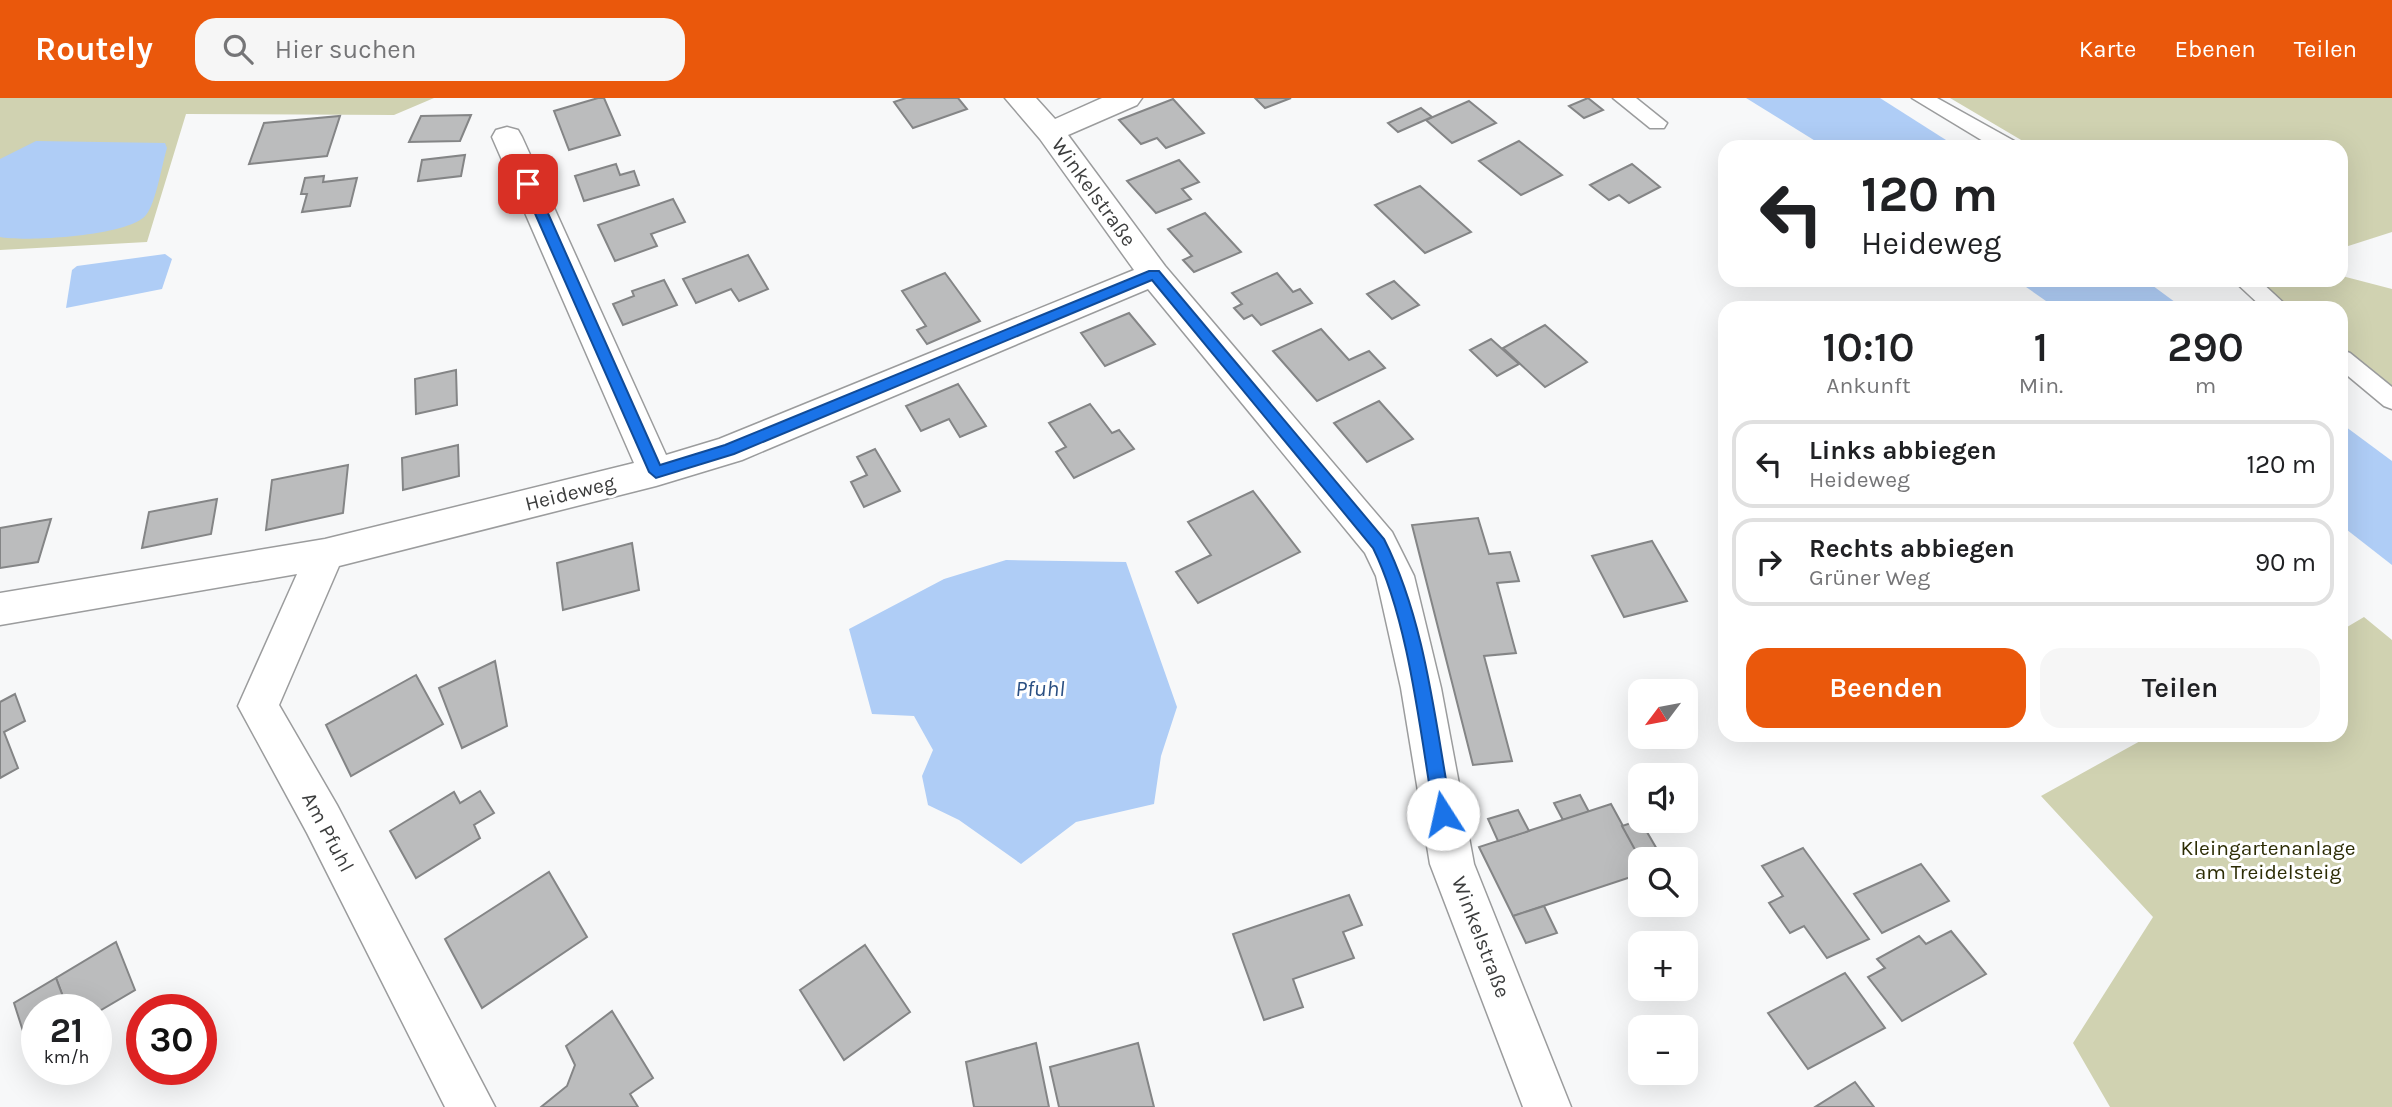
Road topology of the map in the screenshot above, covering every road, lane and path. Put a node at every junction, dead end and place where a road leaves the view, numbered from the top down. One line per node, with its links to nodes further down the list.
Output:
1 (1020, 98): 6 (street, Winkelstraße)
2 (1127, 98): 6 (street)
3 (1623, 98): 5 (lane)
4 (1922, 98): 8 (lane)
5 (1657, 124)
6 (1050, 132): 9 (street, Winkelstraße)
7 (507, 136): 14 (street)
8 (1997, 140)
9 (1154, 274): 14 (street, Heideweg); 17 (street, Winkelstraße)
10 (2252, 287): 11 (lane)
11 (2270, 301)
12 (2348, 364): 13 (lane)
13 (2392, 400)
14 (656, 472): 15 (street, Heideweg)
15 (325, 554): 16 (street, Heideweg); 18 (street, Am Pfuhl)
16 (0, 609)
17 (1539, 1105)
18 (471, 1107)

